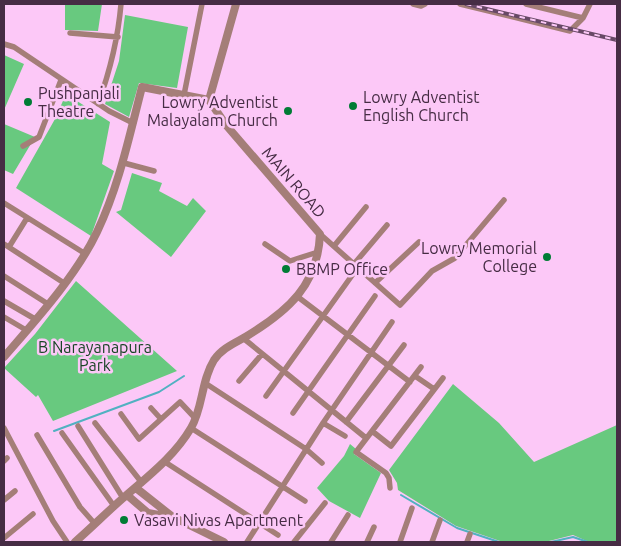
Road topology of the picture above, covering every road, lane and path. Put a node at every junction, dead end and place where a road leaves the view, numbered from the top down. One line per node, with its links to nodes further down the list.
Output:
1 (121, 4): 11 (street)
2 (202, 4): 14 (street)
3 (236, 4): 15 (street)
4 (413, 4): 5 (street)
5 (425, 4)
6 (460, 4): 9 (street)
7 (526, 4): 9 (street)
8 (590, 4): 9 (street)
9 (583, 18)
10 (70, 34): 11 (street)
11 (118, 37): 16 (street)
12 (4, 44): 13 (street)
13 (61, 80): 16 (street); 18 (street)
14 (184, 95): 15 (street); 17 (street)
15 (210, 100): 26 (street, MAIN ROAD)
16 (98, 104): 17 (street)
17 (133, 123): 19 (street)
18 (23, 146)
19 (124, 163): 20 (street); 32 (street)
20 (154, 172)
21 (504, 200): 35 (street)
22 (4, 203): 24 (street)
23 (366, 207): 30 (street)
24 (27, 218): 29 (street); 32 (street)
25 (387, 225): 33 (street)
26 (320, 234): 30 (street); 31 (street, MAIN ROAD)
27 (419, 242): 35 (street)
28 (264, 244): 31 (street)
29 (6, 245): 36 (street)
30 (334, 246): 33 (street)
31 (318, 252): 37 (street, MAIN ROAD)
32 (84, 253): 36 (street)
33 (356, 266): 35 (street); 41 (street)
34 (4, 276): 40 (street)
35 (375, 282)
36 (64, 283): 40 (street)
37 (298, 296): 41 (street); 47 (street, MAIN ROAD)
38 (375, 296): 46 (street)
39 (4, 301): 43 (street)
40 (48, 304): 43 (street)
41 (323, 316): 46 (street); 55 (street)
42 (4, 317): 45 (street)
43 (35, 319): 45 (street)
44 (392, 322): 50 (street)
45 (26, 330): 49 (street)
46 (347, 334): 50 (street); 62 (street)
47 (243, 338): 51 (street); 58 (street, MAIN ROAD)
48 (404, 345): 53 (street)
49 (7, 348): 52 (street)
50 (371, 352): 53 (street); 65 (street)
51 (262, 354): 55 (street); 59 (street)
52 (4, 357)
53 (389, 365): 60 (street); 72 (street)
54 (421, 367): 56 (street)
55 (284, 372): 62 (street); 63 (street)
56 (415, 376): 60 (street); 61 (street)
57 (443, 378): 61 (street)
58 (205, 380): 68 (street, MAIN ROAD); 81 (street)
59 (239, 381)
60 (410, 382): 75 (street)
61 (434, 389): 75 (street)
62 (308, 391): 65 (street); 66 (street)
63 (266, 396)
64 (151, 408): 69 (street)
65 (332, 410): 71 (street); 72 (street)
66 (293, 413)
67 (120, 414): 69 (street)
68 (195, 418): 69 (street); 74 (street, MAIN ROAD)
69 (161, 419)
70 (95, 422): 84 (street)
71 (324, 422): 79 (street); 81 (street)
72 (346, 422): 80 (street)
73 (78, 426): 88 (street)
74 (191, 428): 82 (street, MAIN ROAD); 85 (street)
75 (372, 431): 80 (street)
76 (5, 432): 104 (street)
77 (62, 433): 92 (street)
78 (37, 435): 99 (street)
79 (345, 436)
80 (366, 438): 86 (street)
81 (306, 450): 83 (street); 85 (street)
82 (165, 462): 84 (street, MAIN ROAD); 98 (street)
83 (322, 463)
84 (139, 485): 88 (street, MAIN ROAD); 96 (street)
85 (282, 486): 90 (street); 98 (street)
86 (390, 488)
87 (15, 491): 89 (street)
88 (125, 497): 92 (street, MAIN ROAD); 96 (street)
89 (4, 500)
90 (305, 501)
91 (325, 502): 108 (street)
92 (114, 506): 99 (street, MAIN ROAD)
93 (412, 508): 111 (street)
94 (33, 514): 103 (street)
95 (348, 515): 109 (street)
96 (175, 518): 106 (street)
97 (440, 520): 112 (street)
98 (259, 521): 102 (street); 107 (street)
99 (96, 524): 105 (street, MAIN ROAD)
100 (374, 527): 110 (street)
101 (470, 534): 113 (street)
102 (278, 535)
103 (4, 538)
104 (67, 542)
105 (74, 542)
106 (224, 542)
107 (247, 542)
108 (294, 542)
109 (331, 542)
110 (368, 542)
111 (400, 542)
112 (432, 542)
113 (468, 542)

